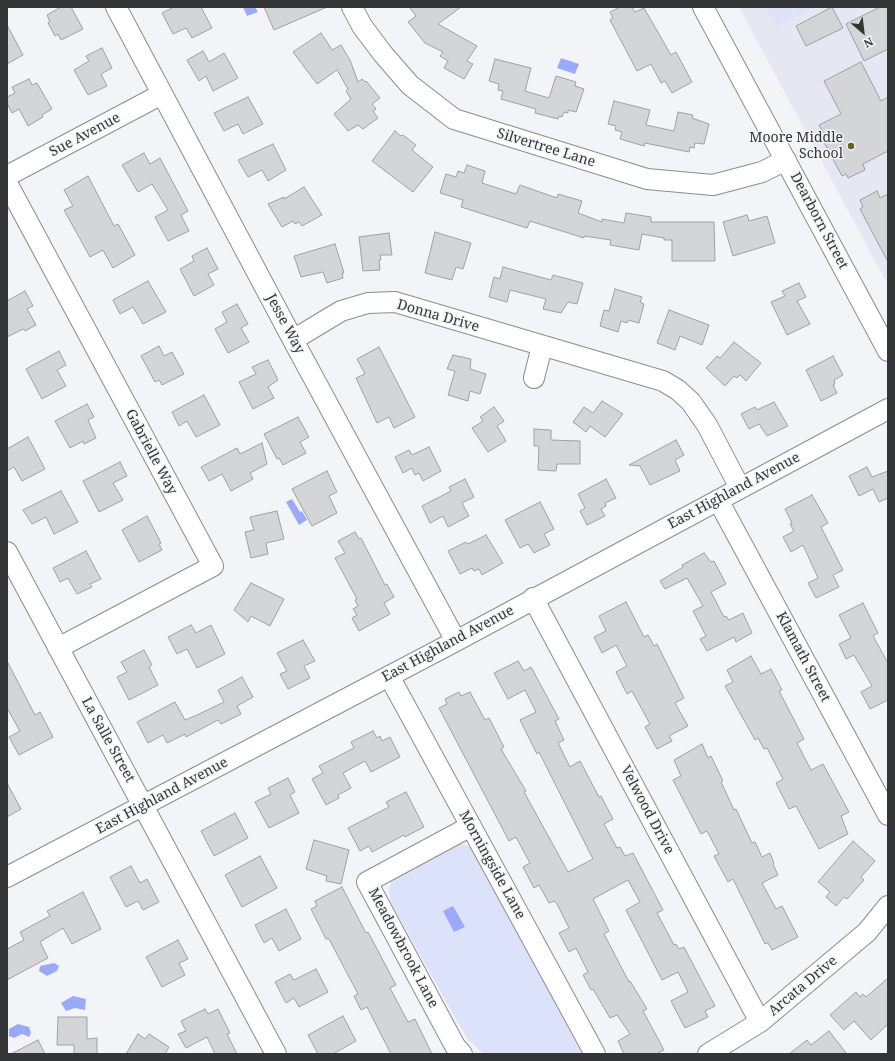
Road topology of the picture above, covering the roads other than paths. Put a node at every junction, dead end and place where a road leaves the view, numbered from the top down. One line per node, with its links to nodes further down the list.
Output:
1 (116, 7): 4 (street, Jesse Way)
2 (352, 7): 5 (street, Silvertree Lane)
3 (702, 7): 5 (street, Dearborn Street)
4 (162, 94): 6 (street, Sue Avenue); 8 (street, Jesse Way)
5 (786, 160): 10 (street, Dearborn Street)
6 (7, 176)
7 (7, 183): 18 (street, Gabrielle Way)
8 (293, 340): 9 (street, Donna Drive); 17 (street, Jesse Way)
9 (542, 346): 11 (street); 13 (street, Donna Drive)
10 (888, 351)
11 (534, 378)
12 (888, 409): 13 (street, East Highland Avenue)
13 (740, 488): 14 (street, East Highland Avenue)
14 (718, 500): 16 (street, East Highland Avenue); 21 (street, Klamath Street)
15 (7, 552): 18 (street, La Salle Street)
16 (533, 598): 17 (street, East Highland Avenue); 25 (street, Velwood Drive)
17 (456, 641): 19 (street, East Highland Avenue)
18 (58, 648): 20 (street, La Salle Street)
19 (389, 676): 20 (street, East Highland Avenue); 22 (street, Morningside Lane)
20 (144, 805): 23 (street, East Highland Avenue); 26 (street, La Salle Street)
21 (888, 815)
22 (471, 826): 27 (street, Meadowbrook Lane); 28 (street, Morningside Lane)
23 (7, 878)
24 (888, 906): 25 (street, Arcata Drive)
25 (760, 1022): 29 (street, Arcata Drive)
26 (276, 1054)
27 (462, 1054)
28 (595, 1054)
29 (708, 1054)

